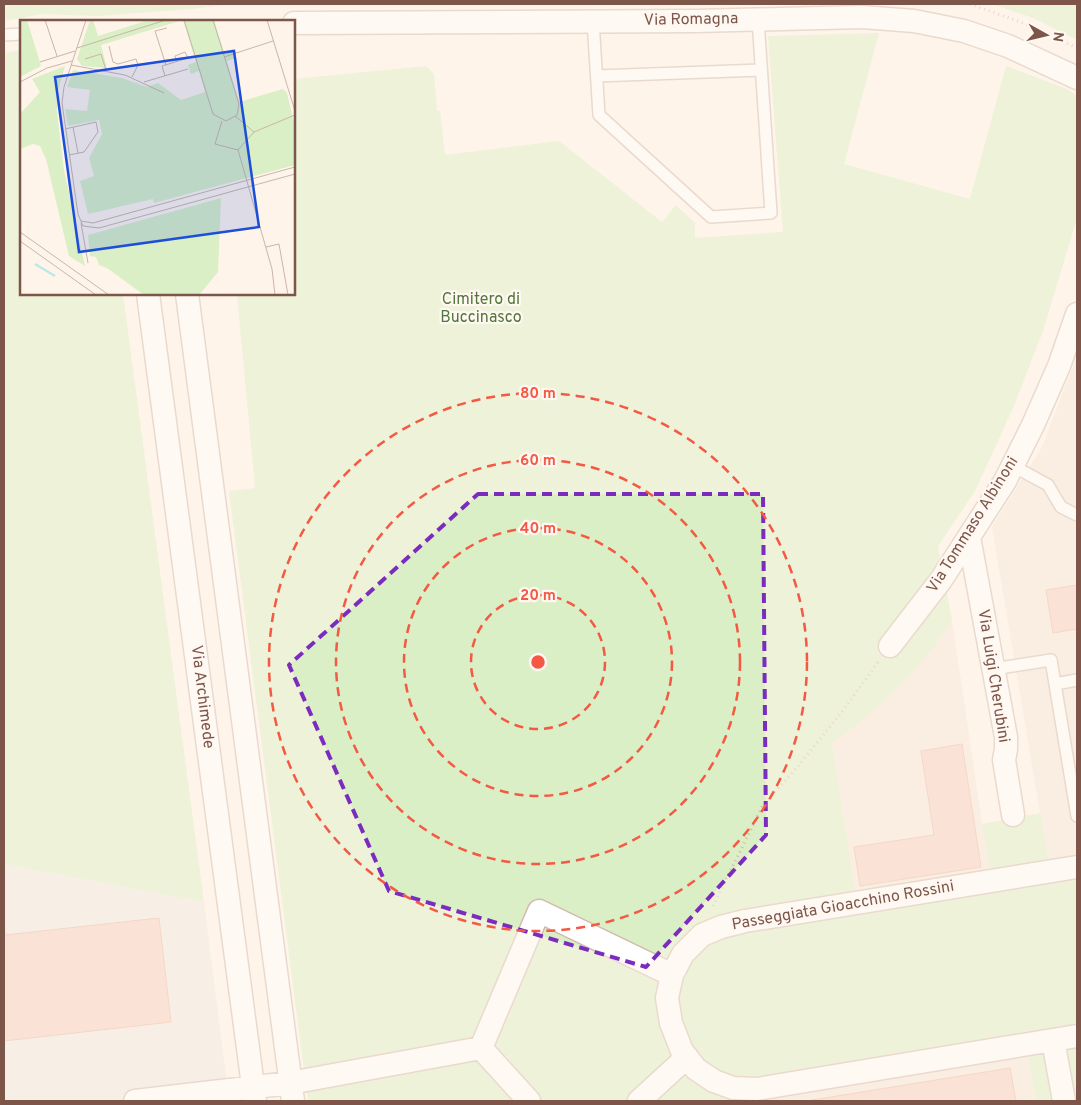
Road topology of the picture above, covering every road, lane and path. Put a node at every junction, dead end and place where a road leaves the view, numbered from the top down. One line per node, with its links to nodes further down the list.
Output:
1 (970, 4): 7 (path)
2 (758, 19): 3 (street, Via Romagna); 8 (lane); 10 (street, Via Romagna)
3 (592, 21): 4 (street, Via Romagna); 9 (lane)
4 (295, 23)
5 (20, 34): 6 (lane)
6 (4, 35)
7 (1077, 48)
8 (761, 70): 9 (lane); 9 (lane)
9 (597, 76)
10 (1077, 78)
11 (148, 295): 32 (street, Via Archimede)
12 (186, 295): 31 (street)
13 (1077, 316): 14 (street, Via Tommaso Albinoni)
14 (1013, 466): 15 (lane); 16 (street, Via Tommaso Albinoni)
15 (1077, 515)
16 (969, 537): 17 (street, Via Tommaso Albinoni); 18 (street, Via Luigi Cherubini)
17 (890, 646): 25 (path)
18 (993, 669): 20 (lane); 22 (street, Via Luigi Cherubini)
19 (1077, 680): 20 (lane)
20 (1055, 684): 21 (lane)
21 (1072, 748): 23 (lane)
22 (1013, 815)
23 (1077, 816)
24 (1077, 867): 25 (street, Passeggiata Gioacchino Rossini)
25 (696, 941): 26 (street, Passeggiata Gioacchino Rossini)
26 (672, 975): 29 (street); 30 (street, Passeggiata Gioacchino Rossini)
27 (1077, 1036): 28 (street, Passeggiata Gioacchino Rossini)
28 (1053, 1040): 30 (street, Passeggiata Gioacchino Rossini); 36 (street)
29 (482, 1048): 31 (street); 34 (street)
30 (687, 1057): 35 (street)
31 (291, 1092): 32 (street)
32 (254, 1094): 33 (street)
33 (135, 1101)
34 (529, 1101)
35 (639, 1101)
36 (1064, 1101)

